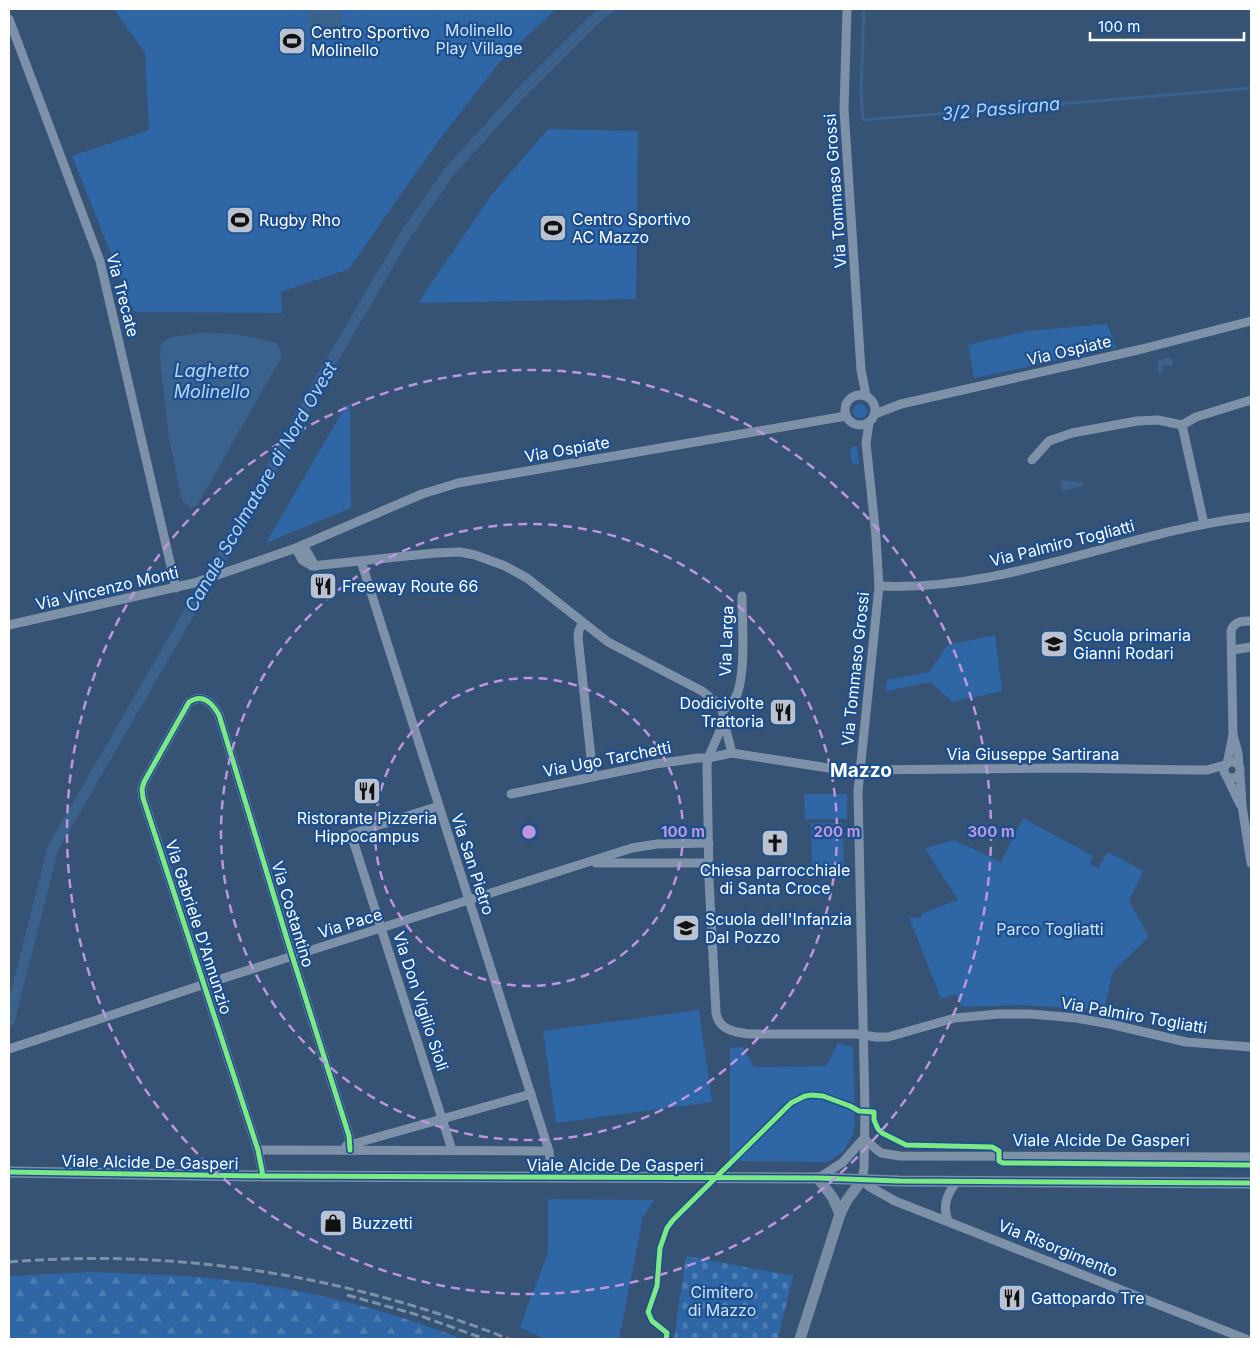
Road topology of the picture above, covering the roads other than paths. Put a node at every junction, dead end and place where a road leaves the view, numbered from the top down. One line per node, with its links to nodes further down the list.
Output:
1 (847, 9): 4 (street, Via Tommaso Grossi)
2 (9, 19): 18 (street, Via Trecate)
3 (1251, 321): 6 (street, Via Ospiate)
4 (861, 395): 6 (street); 7 (street)
5 (1251, 400): 10 (street)
6 (875, 410): 8 (street)
7 (846, 416): 9 (street); 15 (street, Via Ospiate)
8 (868, 423): 9 (street); 11 (street, Via Tommaso Grossi)
9 (858, 425): 11 (street, Via Tommaso Grossi)
10 (1182, 425): 12 (street); 14 (street)
11 (866, 443): 17 (street, Via Tommaso Grossi)
12 (1032, 460)
13 (1251, 517): 14 (street, Via Palmiro Togliatti)
14 (1204, 524): 17 (street, Via Palmiro Togliatti)
15 (299, 546): 16 (street); 18 (street, Via Vincenzo Monti)
16 (361, 560): 21 (street); 38 (street, Via San Pietro)
17 (879, 586): 32 (street, Via Tommaso Grossi)
18 (176, 588): 22 (street, Via Vincenzo Monti)
19 (742, 596): 26 (street, Via Larga)
20 (1251, 621): 24 (street)
21 (583, 623): 26 (street); 35 (street)
22 (9, 625)
23 (1251, 647): 24 (street)
24 (1232, 650): 28 (street)
25 (196, 697): 48 (street, Via Costantino); 49 (street, Via Gabriele D'Annunzio)
26 (723, 710): 27 (street)
27 (724, 722): 29 (street); 30 (street)
28 (1233, 735): 31 (street); 34 (street)
29 (732, 753): 30 (street, Via Ugo Tarchetti); 32 (street, Via Giuseppe Sartirana)
30 (708, 758): 35 (street, Via Ugo Tarchetti); 40 (street)
31 (1226, 764): 33 (street, Via Giuseppe Sartirana); 34 (street); 36 (street)
32 (860, 770): 33 (street, Via Giuseppe Sartirana); 50 (street, Via Tommaso Grossi)
33 (1206, 770): 36 (street, Via Giuseppe Sartirana)
34 (1239, 770): 36 (street); 39 (street)
35 (593, 776): 37 (street, Via Ugo Tarchetti)
36 (1227, 776): 39 (street)
37 (511, 794)
38 (439, 806): 46 (street, Via San Pietro); 47 (street, Via Don Vigilio Sioli)
39 (1242, 806): 45 (street)
40 (709, 843): 41 (street, Via Pace); 44 (street)
41 (645, 845): 42 (street, Via Pace); 43 (street)
42 (586, 863): 43 (street, Via Pace); 46 (street, Via Pace)
43 (648, 863): 44 (street, Via Pace)
44 (709, 863): 50 (street, Via Palmiro Togliatti)
45 (1251, 863)
46 (469, 900): 47 (street, Via Pace); 53 (street, Via San Pietro)
47 (382, 929): 48 (street, Via Pace); 54 (street, Via Don Vigilio Sioli)
48 (292, 956): 49 (street, Via Pace); 56 (street, Via Costantino)
49 (205, 984): 51 (street, Via Pace); 57 (street, Via Gabriele D'Annunzio)
50 (864, 1036): 52 (street, Via Palmiro Togliatti); 55 (street, Via Tommaso Grossi)
51 (13, 1047)
52 (1251, 1047)
53 (531, 1094): 54 (street); 59 (street, Via San Pietro)
54 (442, 1119): 56 (street); 58 (street, Via Don Vigilio Sioli)
55 (865, 1139): 60 (street, Viale Alcide De Gasperi); 64 (street); 65 (street, Via Tommaso Grossi)
56 (350, 1148): 57 (street); 58 (street)
57 (258, 1150): 62 (street, Via Gabriele D'Annunzio)
58 (452, 1150): 59 (street)
59 (549, 1151): 63 (street, Via San Pietro)
60 (1251, 1156)
61 (9, 1172): 62 (street, Viale Alcide De Gasperi)
62 (263, 1176): 63 (street, Viale Alcide De Gasperi)
63 (552, 1178): 64 (street, Viale Alcide De Gasperi)
64 (818, 1178): 65 (street, Viale Alcide De Gasperi); 68 (street)
65 (862, 1180): 66 (street, Viale Alcide De Gasperi); 68 (street); 69 (street, Via Risorgimento)
66 (956, 1182): 67 (street, Viale Alcide De Gasperi); 69 (street)
67 (1251, 1183)
68 (840, 1214): 70 (street)
69 (948, 1221): 71 (street, Via Risorgimento)
70 (800, 1339)
71 (1246, 1339)

